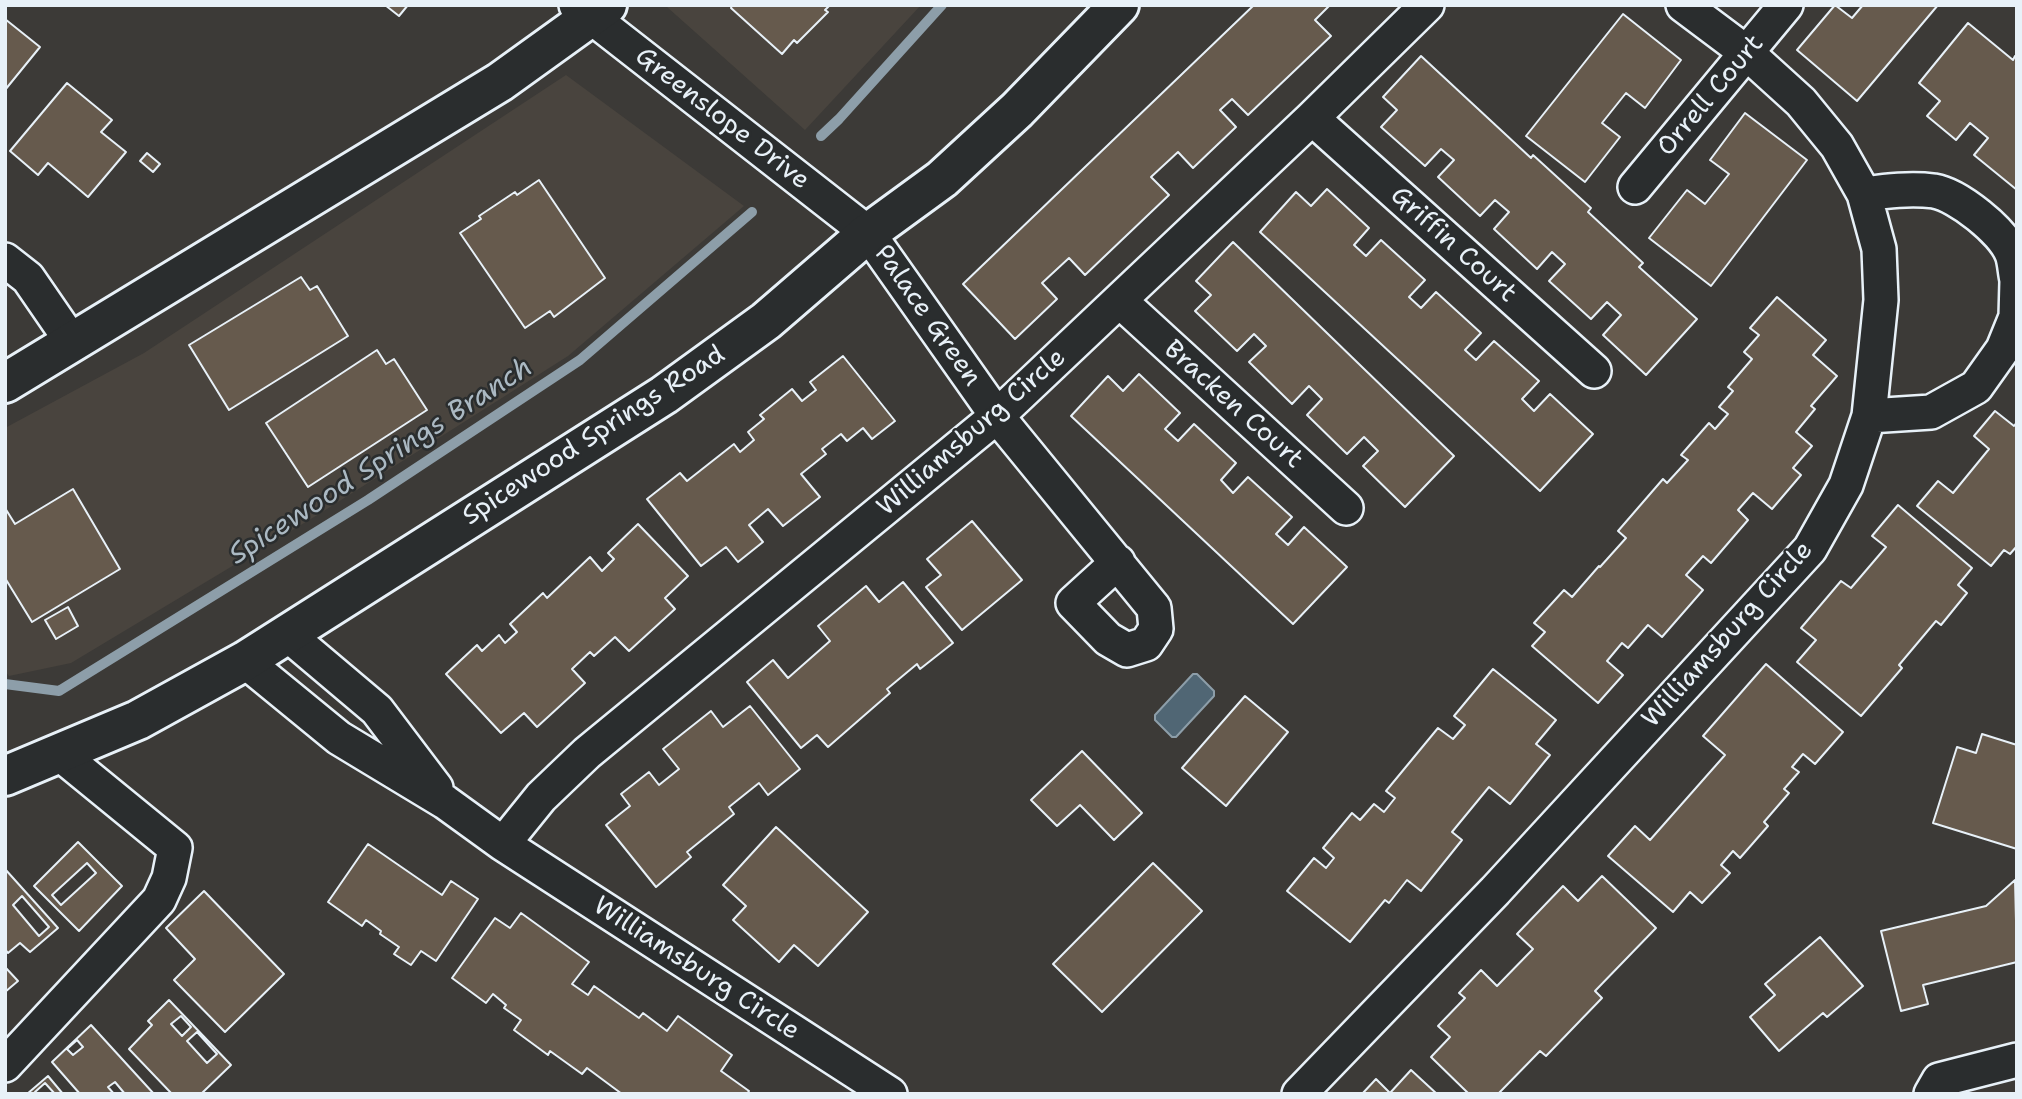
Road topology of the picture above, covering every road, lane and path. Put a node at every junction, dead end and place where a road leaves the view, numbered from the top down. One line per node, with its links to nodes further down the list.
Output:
1 (1119, 5): 10 (main road, Spicewood Springs Road)
2 (1427, 5): 7 (street, Williamsburg Circle)
3 (1683, 5): 6 (street, Williamsburg Circle)
4 (1786, 5): 6 (street, Orrell Court)
5 (591, 9): 10 (street, Greenslope Drive); 14 (main road)
6 (1747, 53): 8 (street, Orrell Court); 9 (street, Williamsburg Circle)
7 (1312, 118): 13 (street, Williamsburg Circle); 15 (street, Griffin Court)
8 (1635, 187)
9 (1864, 194): 12 (street); 18 (street, Williamsburg Circle)
10 (868, 233): 17 (street, Palace Green); 21 (main road, Spicewood Springs Road)
11 (5, 260): 14 (street)
12 (2017, 281): 18 (street)
13 (1119, 301): 17 (street, Williamsburg Circle); 19 (street, Bracken Court)
14 (72, 342): 16 (main road)
15 (1594, 371)
16 (5, 383)
17 (997, 416): 20 (street, Palace Green); 26 (street, Williamsburg Circle)
18 (1869, 416): 30 (street, Williamsburg Circle)
19 (1346, 508)
20 (1118, 562)
21 (287, 634): 22 (main road, Spicewood Springs Road); 25 (street, Williamsburg Circle)
22 (245, 661): 23 (main road, Spicewood Springs Road); 25 (street, Williamsburg Circle)
23 (60, 754): 24 (main road, Spicewood Springs Road); 28 (street)
24 (5, 776)
25 (445, 802): 26 (street, Williamsburg Circle)
26 (503, 844): 29 (street, Williamsburg Circle)
27 (2017, 1060): 31 (street)
28 (5, 1065)
29 (890, 1094)
30 (1299, 1094)
31 (1931, 1094)

